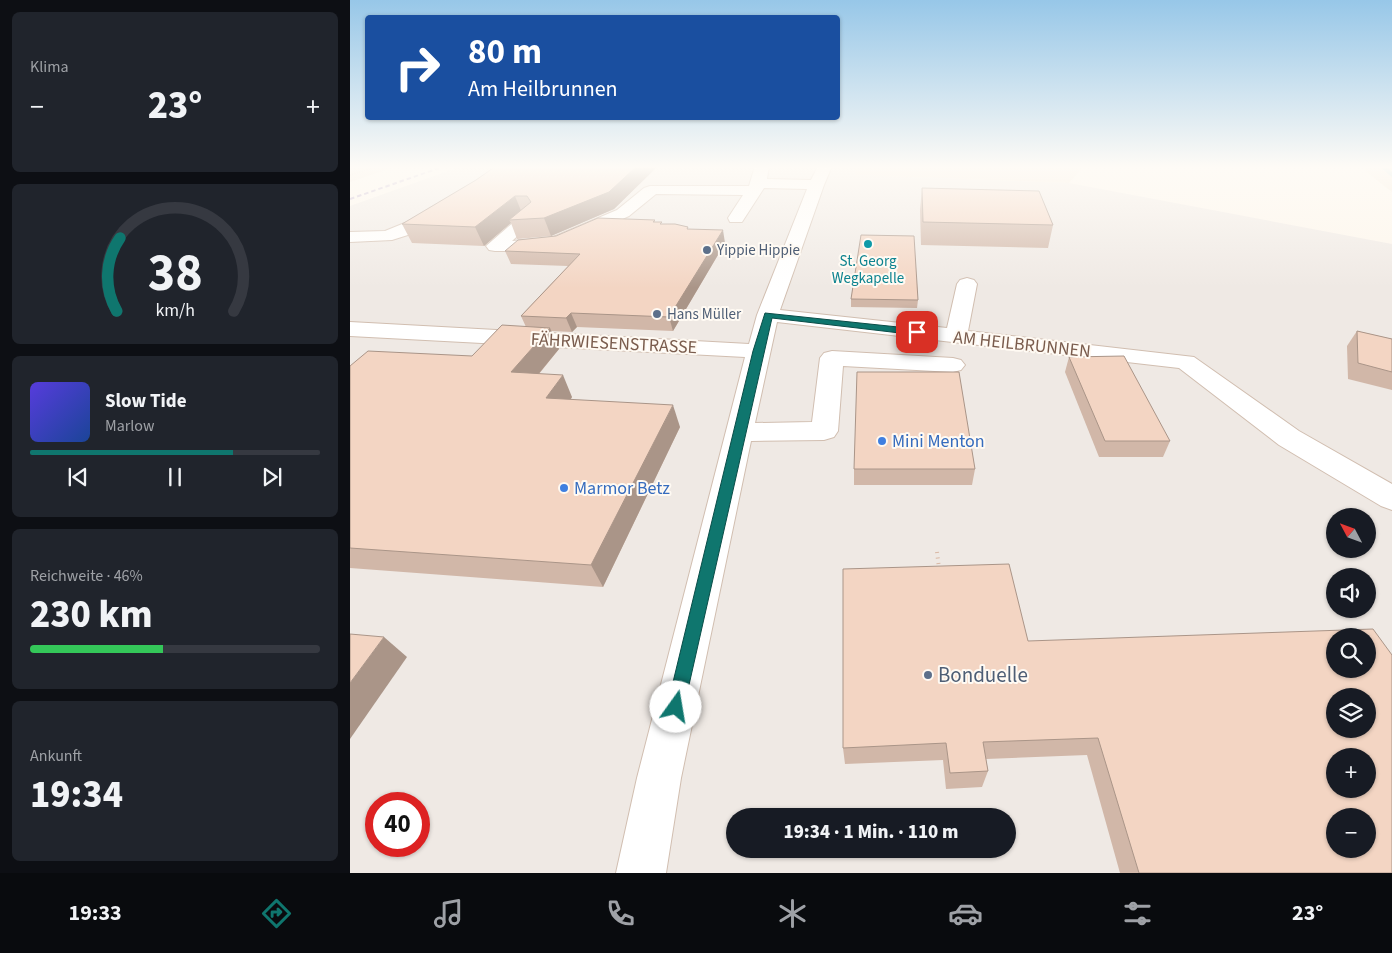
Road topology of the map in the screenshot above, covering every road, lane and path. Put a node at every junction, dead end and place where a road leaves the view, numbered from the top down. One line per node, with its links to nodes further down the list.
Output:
1 (450, 207): 7 (street)
2 (630, 207): 6 (street)
3 (743, 207): 5 (street)
4 (809, 207): 9 (street)
5 (736, 218)
6 (528, 219)
7 (350, 237)
8 (967, 284): 11 (street)
9 (768, 315): 11 (street, AM HEILBRUNNEN); 12 (street)
10 (350, 329): 12 (street, FÄHRWIESENSTRASSE)
11 (956, 337): 15 (street, AM HEILBRUNNEN)
12 (758, 351): 14 (street)
13 (953, 365): 14 (street)
14 (740, 432): 18 (street)
15 (1392, 498)
16 (937, 552): 17 (path)
17 (941, 578)
18 (640, 873)

